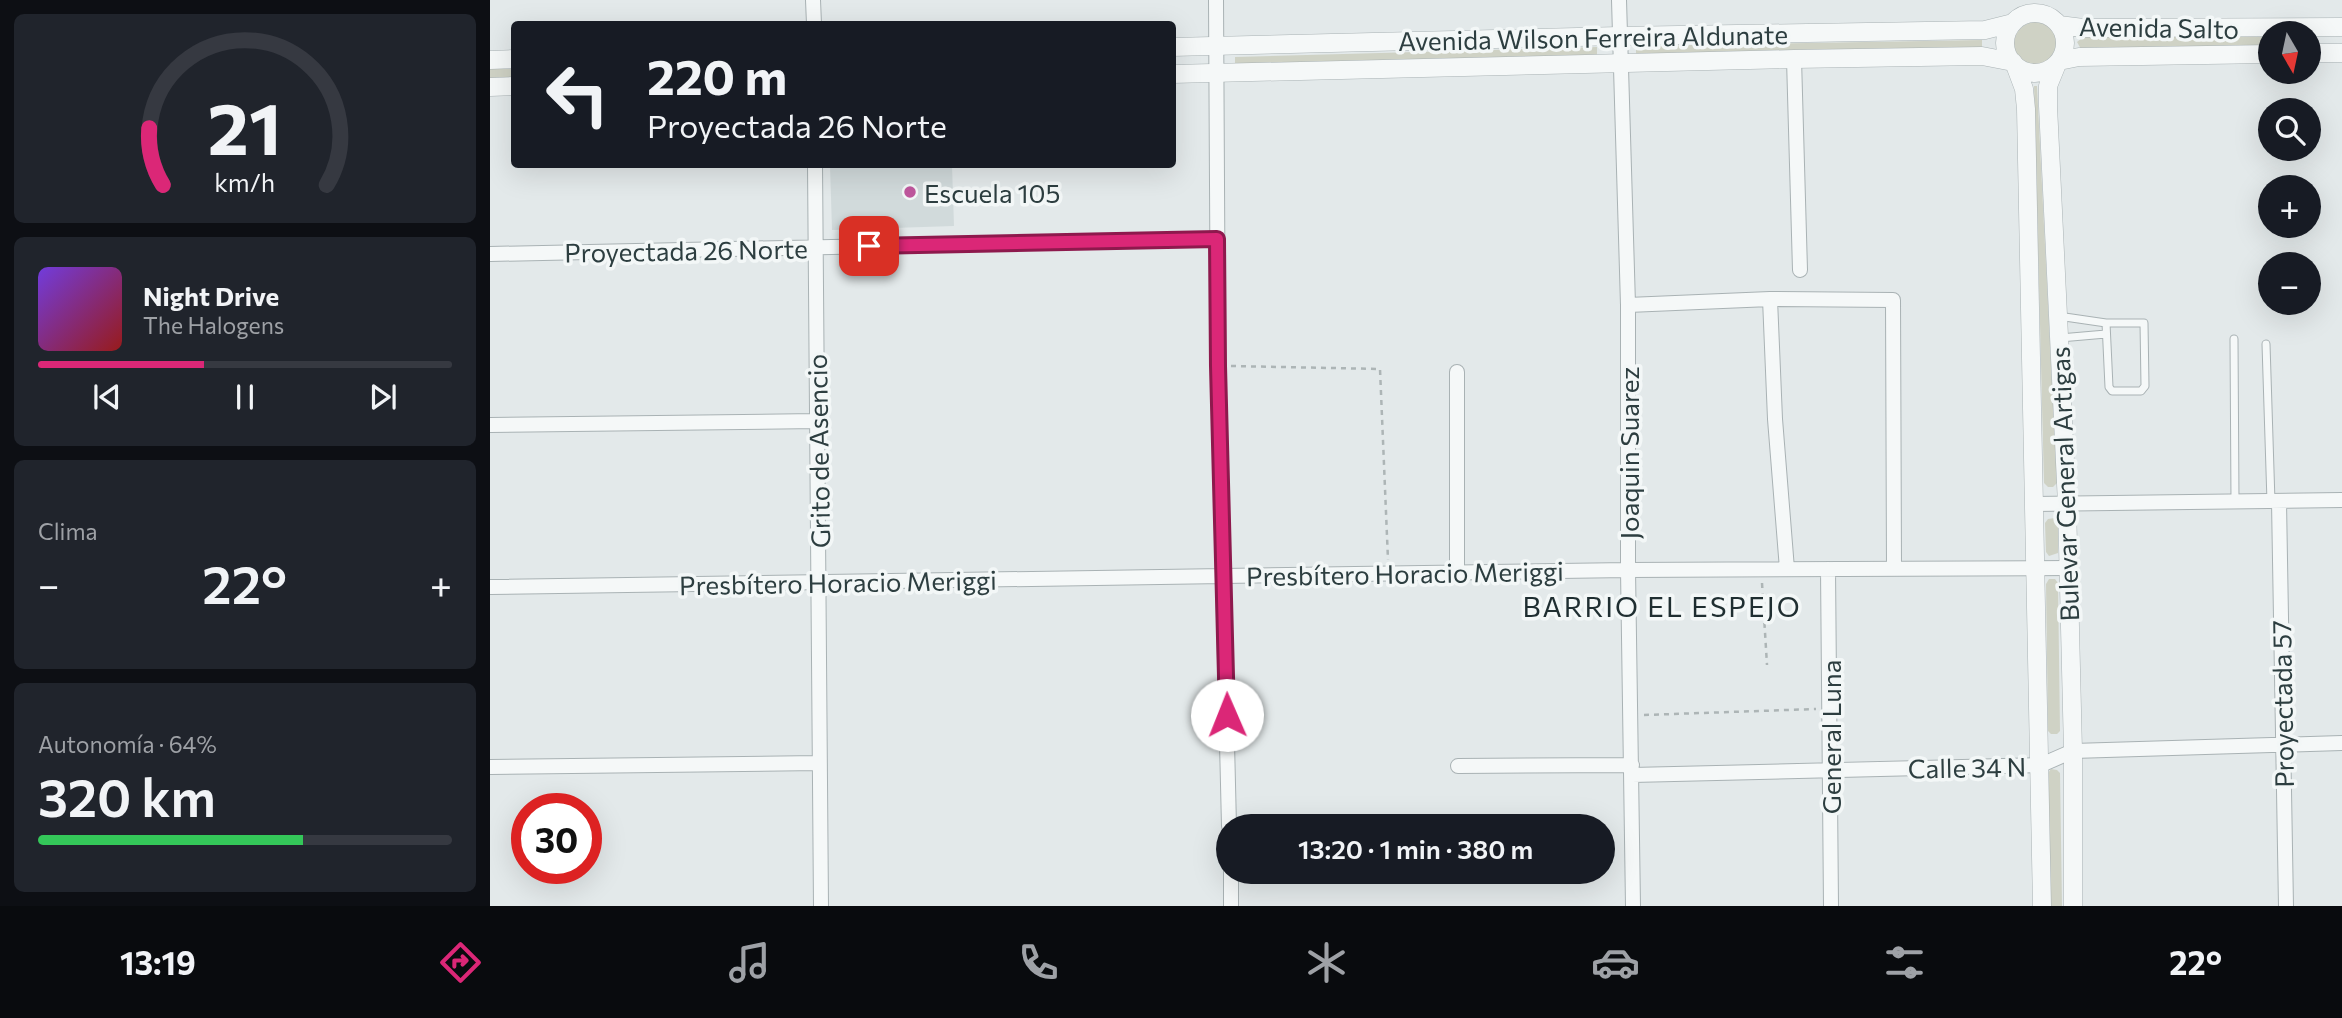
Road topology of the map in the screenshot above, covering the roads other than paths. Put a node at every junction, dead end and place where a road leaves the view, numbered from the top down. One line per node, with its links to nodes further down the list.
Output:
1 (813, 0): 6 (street)
2 (1216, 0): 10 (street)
3 (1619, 0): 9 (street, Joaquin Suarez)
4 (2024, 0): 7 (street)
5 (2051, 14): 7 (street); 8 (street, Avenida Salto); 18 (street)
6 (814, 21)
7 (2014, 22): 9 (street, Avenida Wilson Ferreira Aldunate); 19 (street)
8 (2342, 27)
9 (1620, 36): 10 (street, Avenida Wilson Ferreira Aldunate); 20 (street, Joaquin Suarez)
10 (1217, 46): 11 (street, Avenida Wilson Ferreira Aldunate); 22 (street)
11 (1176, 47)
12 (2321, 53): 13 (street)
13 (2342, 53)
14 (2258, 54): 18 (street, Avenida Salto)
15 (511, 59): 17 (street)
16 (1794, 59): 19 (street, Avenida Wilson Ferreira Aldunate); 20 (street, Avenida Wilson Ferreira Aldunate); 29 (street)
17 (490, 60)
18 (2058, 62): 19 (street); 32 (street, Bulevar General Artigas)
19 (2014, 63): 44 (street, Bulevar General Artigas)
20 (1621, 64): 22 (street, Avenida Wilson Ferreira Aldunate); 31 (street, Joaquin Suarez)
21 (1176, 74): 22 (street, Avenida Wilson Ferreira Aldunate)
22 (1216, 74): 26 (street)
23 (511, 86): 24 (street)
24 (490, 87)
25 (815, 168): 27 (street, Grito de Asencio)
26 (1217, 239): 27 (street, Proyectada 26 Norte); 53 (street)
27 (815, 247): 28 (street, Proyectada 26 Norte); 39 (street, Grito de Asencio)
28 (490, 254)
29 (1800, 270)
30 (1770, 299): 31 (street); 46 (street); 49 (street)
31 (1628, 305): 51 (street, Joaquin Suarez)
32 (2058, 316): 33 (lane); 35 (street, Bulevar General Artigas)
33 (2106, 323): 34 (lane); 34 (lane)
34 (2106, 334): 35 (lane)
35 (2059, 338): 45 (street, Bulevar General Artigas)
36 (2234, 338): 42 (lane)
37 (2266, 344): 43 (lane)
38 (1457, 372): 52 (street)
39 (817, 421): 40 (street); 54 (street, Grito de Asencio)
40 (490, 425)
41 (2342, 500): 43 (street)
42 (2235, 502): 43 (street); 45 (street)
43 (2275, 502): 57 (street, Proyectada 57)
44 (2034, 504): 45 (street); 47 (street, Bulevar General Artigas)
45 (2067, 505): 48 (street, Bulevar General Artigas)
46 (1895, 568): 47 (street, Presbítero Horacio Meriggi); 50 (street, Presbítero Horacio Meriggi)
47 (2035, 568): 48 (street, Presbítero Horacio Meriggi); 60 (street, Bulevar General Artigas)
48 (2068, 568): 58 (street, Bulevar General Artigas)
49 (1787, 569): 50 (street, Presbítero Horacio Meriggi); 51 (street, Presbítero Horacio Meriggi)
50 (1828, 569): 64 (street, General Luna)
51 (1628, 570): 52 (street, Presbítero Horacio Meriggi); 63 (street, Joaquin Suarez)
52 (1457, 573): 53 (street, Presbítero Horacio Meriggi)
53 (1223, 575): 54 (street, Presbítero Horacio Meriggi); 65 (street)
54 (820, 583): 55 (street, Presbítero Horacio Meriggi); 59 (street, Grito de Asencio)
55 (490, 587)
56 (2342, 743): 57 (street, Calle 34 N)
57 (2283, 746): 58 (street, Calle 34 N); 73 (street, Proyectada 57)
58 (2073, 751): 60 (street, Calle 34 N); 72 (street, Bulevar General Artigas)
59 (819, 763): 62 (street); 67 (street, Grito de Asencio)
60 (2041, 765): 64 (street, Calle 34 N); 71 (street, Bulevar General Artigas)
61 (1458, 766): 63 (street, Calle 34 N)
62 (490, 767)
63 (1632, 770): 64 (street, Calle 34 N); 69 (street, Joaquin Suarez)
64 (1830, 770): 70 (street, General Luna)
65 (1230, 814)
66 (1231, 884): 68 (street)
67 (821, 906)
68 (1231, 906)
69 (1633, 906)
70 (1831, 906)
71 (2042, 906)
72 (2073, 906)
73 (2286, 906)

